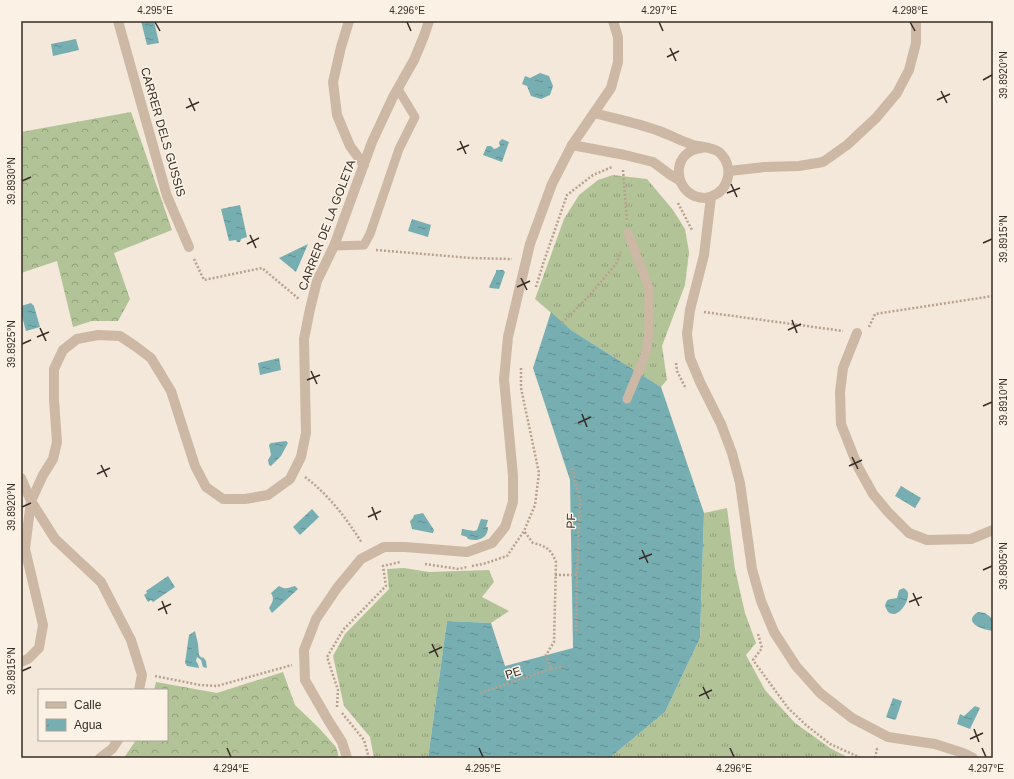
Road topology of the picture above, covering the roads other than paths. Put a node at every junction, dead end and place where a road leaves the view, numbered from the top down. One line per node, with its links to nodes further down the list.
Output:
1 (118, 21): 16 (street, CARRER DELS GUSSIS)
2 (349, 21): 10 (street)
3 (429, 21): 6 (street, CARRER DE LA GOLETA)
4 (613, 21): 7 (street)
5 (916, 21): 11 (street)
6 (398, 89): 10 (street, CARRER DE LA GOLETA); 15 (lane)
7 (594, 113): 8 (street); 9 (street)
8 (572, 145): 12 (street); 26 (street)
9 (702, 148): 11 (street); 12 (street)
10 (364, 165): 15 (street, CARRER DE LA GOLETA)
11 (729, 171): 13 (street)
12 (679, 180): 13 (street)
13 (711, 197): 27 (street)
14 (628, 234): 18 (lane)
15 (334, 246): 20 (street, CARRER DE LA GOLETA)
16 (189, 247)
17 (857, 333): 21 (street)
18 (627, 399)
19 (21, 478): 20 (street)
20 (31, 501): 22 (street, CARRER DE LA GOLETA); 23 (street)
21 (993, 530)
22 (21, 662)
23 (139, 689)
24 (117, 741): 25 (street)
25 (100, 758)
26 (348, 758)
27 (973, 758)

